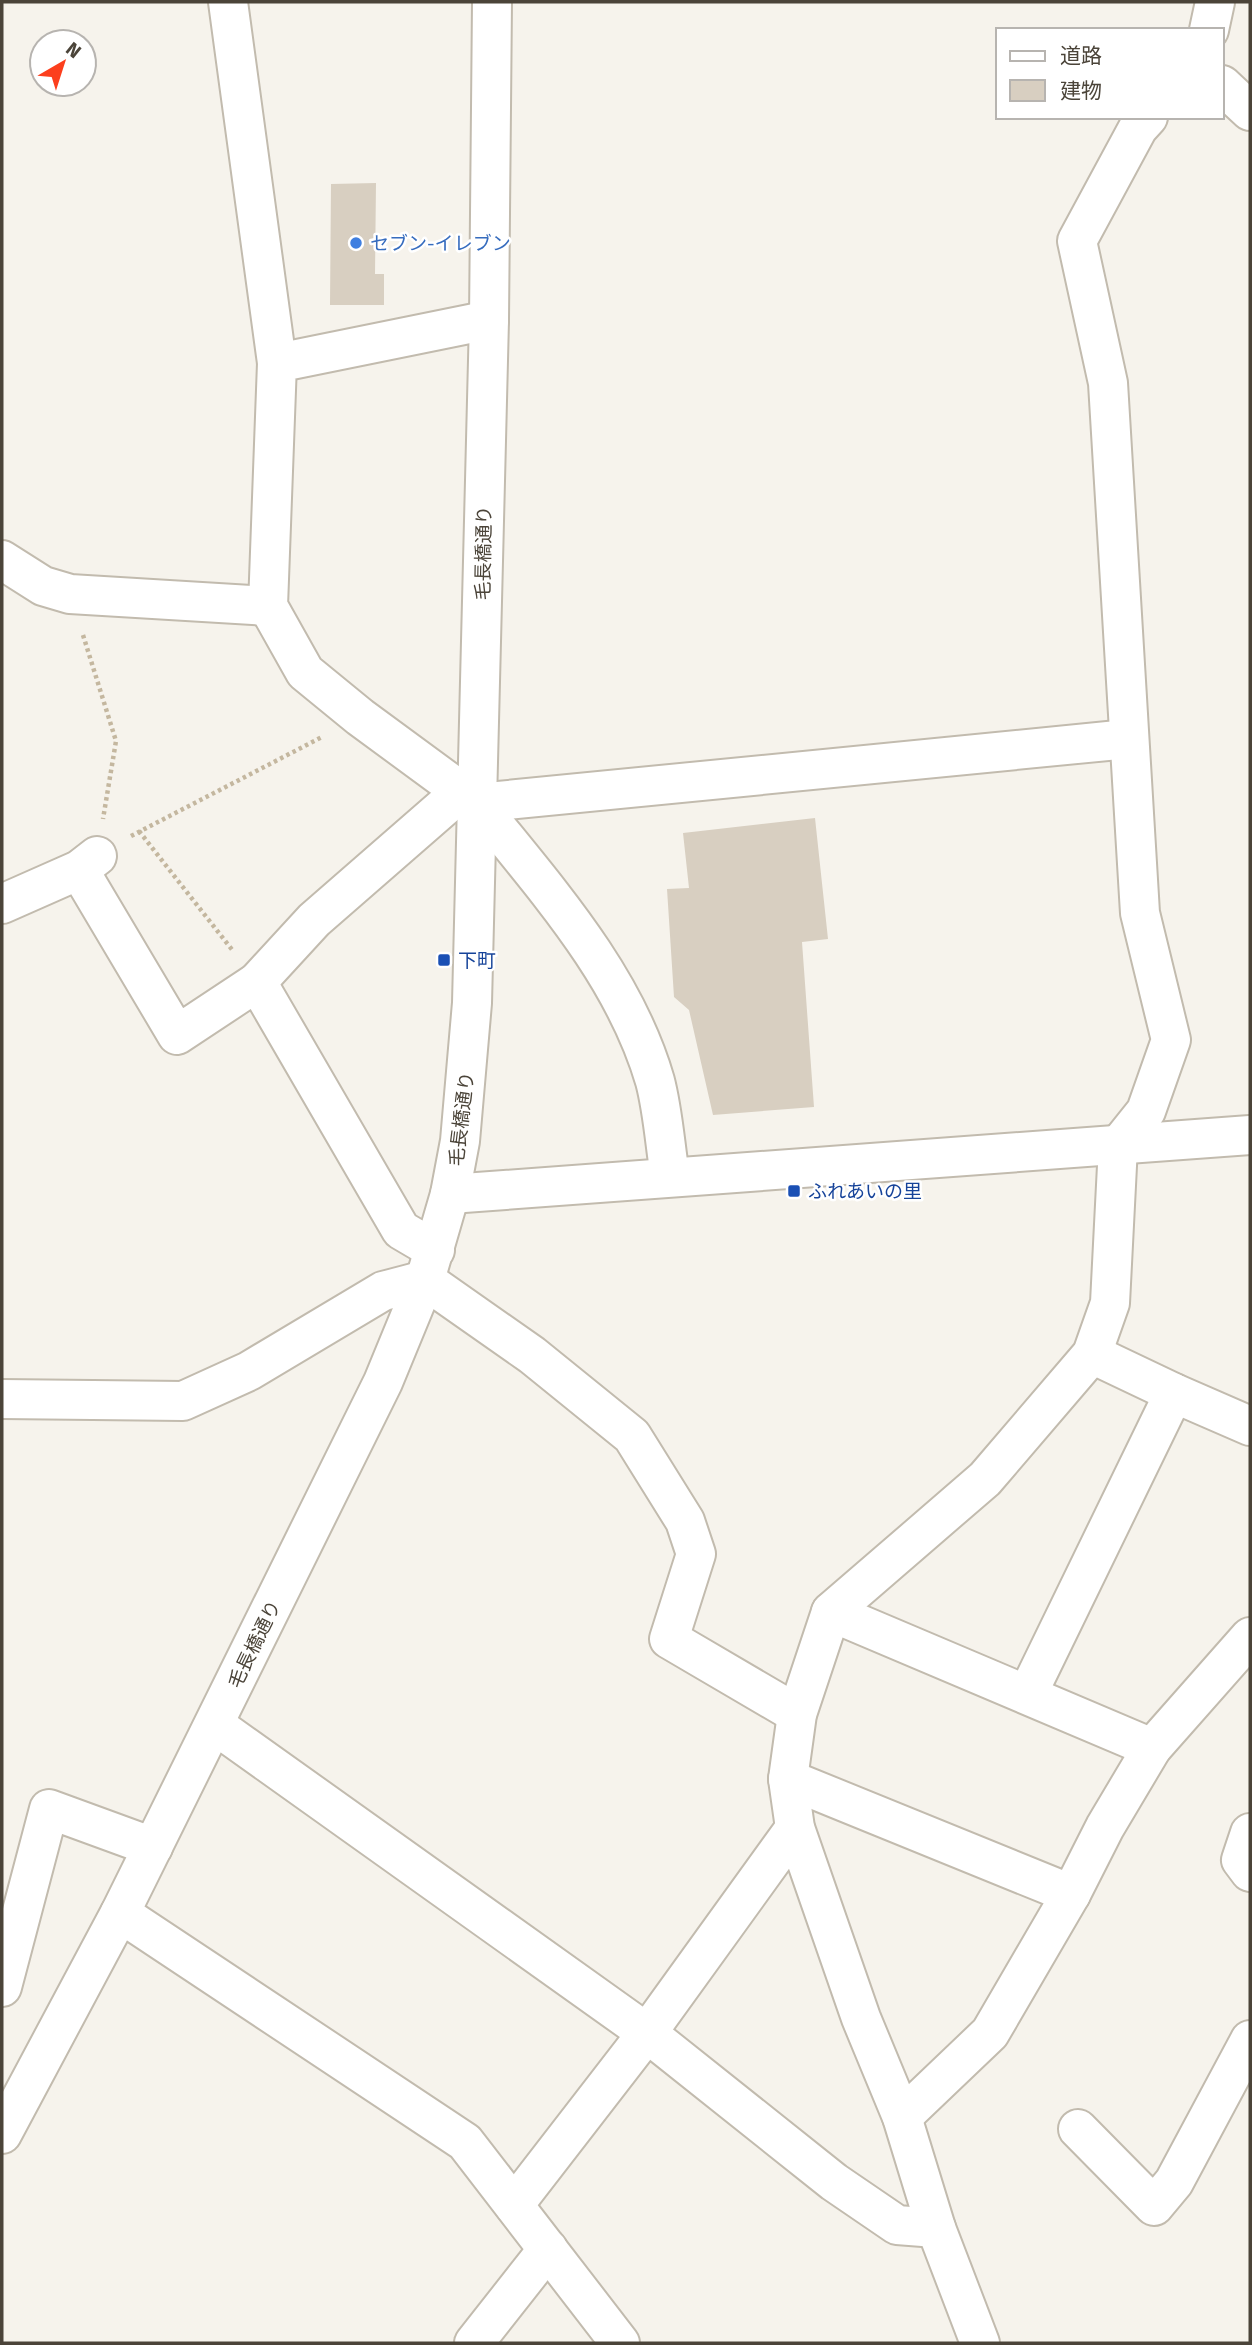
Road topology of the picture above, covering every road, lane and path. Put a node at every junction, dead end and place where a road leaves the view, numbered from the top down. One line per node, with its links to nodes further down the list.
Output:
1 (228, 2): 9 (street)
2 (492, 2): 8 (street, 毛長橋通り)
3 (1215, 2): 4 (street)
4 (1209, 28)
5 (1224, 87): 6 (street)
6 (1250, 111)
7 (1146, 119): 14 (street)
8 (489, 320): 9 (street); 15 (street, 毛長橋通り)
9 (278, 363): 12 (street)
10 (2, 560): 11 (street)
11 (70, 594): 12 (street); 17 (path)
12 (268, 606): 13 (street)
13 (359, 717): 15 (street); 16 (path)
14 (1128, 739): 15 (street); 21 (street)
15 (470, 797): 19 (street); 22 (street); 23 (street, 毛長橋通り)
16 (139, 831): 17 (path); 19 (path)
17 (88, 863): 18 (street); 19 (street)
18 (4, 897)
19 (257, 982): 24 (street)
20 (1250, 1135): 21 (street)
21 (1118, 1146): 22 (street); 25 (street)
22 (670, 1176): 23 (street)
23 (450, 1194): 24 (street, 毛長橋通り)
24 (430, 1265): 27 (street); 32 (street); 33 (street, 毛長橋通り)
25 (1092, 1354): 26 (street); 29 (street)
26 (1174, 1393): 28 (street); 31 (street)
27 (2, 1398)
28 (1250, 1426)
29 (831, 1612): 31 (street); 32 (street)
30 (1250, 1637): 34 (street)
31 (1028, 1693): 34 (street)
32 (797, 1714): 35 (street)
33 (215, 1725): 38 (street, 毛長橋通り); 43 (street)
34 (1152, 1748): 40 (street)
35 (788, 1779): 36 (street); 40 (street)
36 (795, 1828): 43 (street); 46 (street)
37 (1250, 1833): 39 (street)
38 (153, 1847): 41 (street, 毛長橋通り); 42 (street)
39 (1250, 1872)
40 (1071, 1894): 46 (street)
41 (120, 1913): 45 (street, 毛長橋通り); 49 (street)
42 (2, 1987)
43 (647, 2034): 49 (street); 50 (street)
44 (1250, 2040): 47 (street)
45 (13, 2083): 48 (street, 毛長橋通り)
46 (902, 2117): 50 (street)
47 (1078, 2129)
48 (2, 2134)
49 (514, 2205): 51 (street)
50 (936, 2228): 54 (street)
51 (548, 2249): 52 (street); 53 (street)
52 (474, 2343)
53 (620, 2343)
54 (980, 2343)

